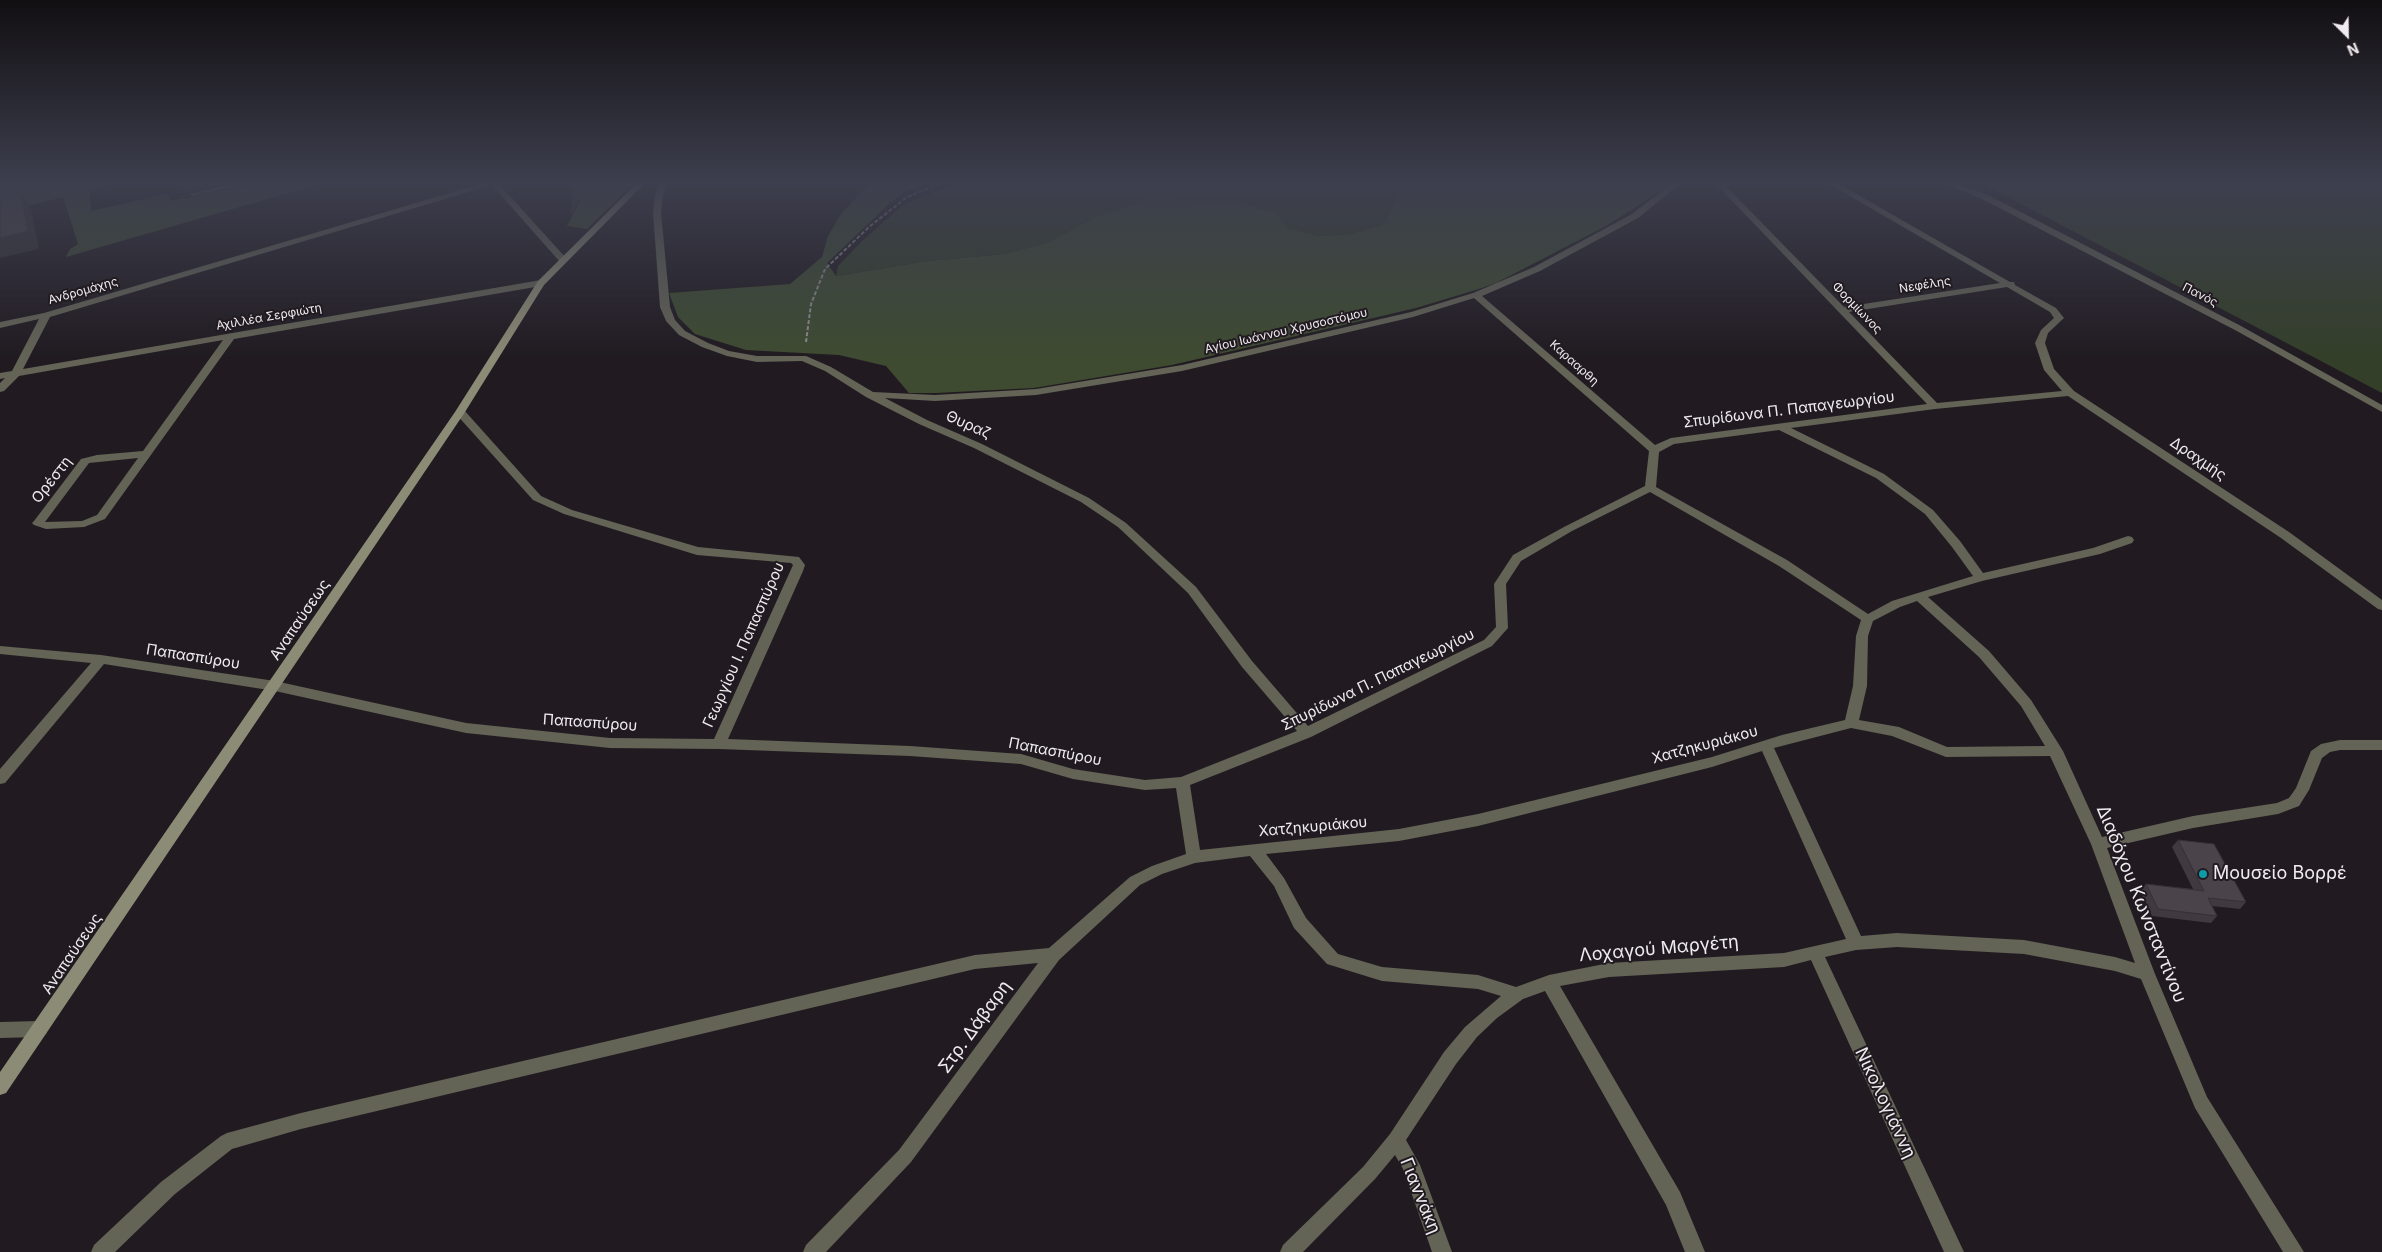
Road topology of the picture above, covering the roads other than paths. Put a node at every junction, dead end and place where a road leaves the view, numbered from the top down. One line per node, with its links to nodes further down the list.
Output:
1 (291, 242): 14 (street, Ανδρομάχης)
2 (548, 242): 9 (street)
3 (582, 242): 9 (street, Αναπαύσεως)
4 (660, 242): 21 (street, Θυραζ)
5 (1588, 242): 12 (street, Αγίου Ιωάννου Χρυσοστόμου)
6 (1777, 242): 13 (street, Φορμίωνος)
7 (1937, 242): 11 (street)
8 (2073, 242): 23 (street, Πανός)
9 (564, 260): 10 (street, Αναπαύσεως)
10 (541, 283): 16 (street, Αχιλλέα Σερφιώτη); 24 (street, Αναπαύσεως)
11 (2011, 284): 13 (street, Νεφέλης); 20 (street, Δραχμής)
12 (1476, 295): 21 (street, Αγίου Ιωάννου Χρυσοστόμου); 26 (street, Καρααρθη)
13 (1842, 310): 22 (street, Φορμίωνος)
14 (46, 315): 15 (street, Ανδρομάχης); 17 (street)
15 (0, 325)
16 (231, 336): 17 (street, Αχιλλέα Σερφιώτη); 27 (street, Ορέστη)
17 (16, 373): 18 (street, Αχιλλέα Σερφιώτη); 19 (street)
18 (0, 376)
19 (0, 390)
20 (2070, 393): 22 (street, Σπυρίδωνα Π. Παπαγεωργίου); 32 (street, Δραχμής)
21 (870, 395): 38 (street, Θυραζ)
22 (1936, 406): 25 (street, Σπυρίδωνα Π. Παπαγεωργίου)
23 (2382, 409)
24 (460, 412): 36 (street, Αναπαύσεως); 39 (street, Γεωργίου Ι. Παπασπύρου)
25 (1780, 427): 26 (street, Σπυρίδωνα Π. Παπαγεωργίου); 30 (street)
26 (1654, 450): 28 (street)
27 (145, 454): 27 (street, Ορέστη)
28 (1650, 488): 33 (street); 38 (street, Σπυρίδωνα Π. Παπαγεωργίου)
29 (2128, 540): 30 (street)
30 (1980, 578): 31 (street)
31 (1919, 596): 33 (street); 42 (street, Διαδόχου Κωνσταντίνου)
32 (2382, 606)
33 (1868, 619): 37 (street)
34 (0, 650): 35 (street, Παπασπύρου)
35 (101, 659): 36 (street, Παπασπύρου); 43 (street)
36 (274, 686): 39 (street, Παπασπύρου); 54 (street, Αναπαύσεως)
37 (1851, 723): 40 (street, Χατζηκυριάκου); 42 (street)
38 (1306, 732): 44 (street, Σπυρίδωνα Π. Παπαγεωργίου)
39 (719, 744): 44 (street, Παπασπύρου)
40 (1766, 745): 46 (street, Χατζηκυριάκου); 48 (street)
41 (2382, 745): 45 (street)
42 (2056, 751): 45 (street, Διαδόχου Κωνσταντίνου)
43 (0, 779)
44 (1182, 782): 47 (street)
45 (2098, 844): 51 (street, Διαδόχου Κωνσταντίνου)
46 (1253, 849): 47 (street, Χατζηκυριάκου); 53 (street)
47 (1194, 857): 50 (street, Στρ. Δάβαρη)
48 (1856, 943): 49 (street, Λοχαγού Μαργέτη); 51 (street, Λοχαγού Μαργέτη)
49 (1816, 954): 52 (street, Λοχαγού Μαργέτη); 64 (street, Νικολογιάννη)
50 (1053, 955): 59 (street); 60 (street, Στρ. Δάβαρη)
51 (2147, 974): 58 (street, Διαδόχου Κωνσταντίνου)
52 (1549, 982): 53 (street, Λοχαγού Μαργέτη); 63 (street)
53 (1517, 994): 57 (street, Λοχαγού Μαργέτη)
54 (40, 1029): 55 (street); 56 (street, Αναπαύσεως)
55 (0, 1030)
56 (0, 1087)
57 (1396, 1140): 61 (street, Λοχαγού Μαργέτη); 62 (street, Γιαννάκη)
58 (2296, 1250)
59 (101, 1252)
60 (813, 1252)
61 (1290, 1252)
62 (1442, 1252)
63 (1696, 1252)
64 (1954, 1252)

